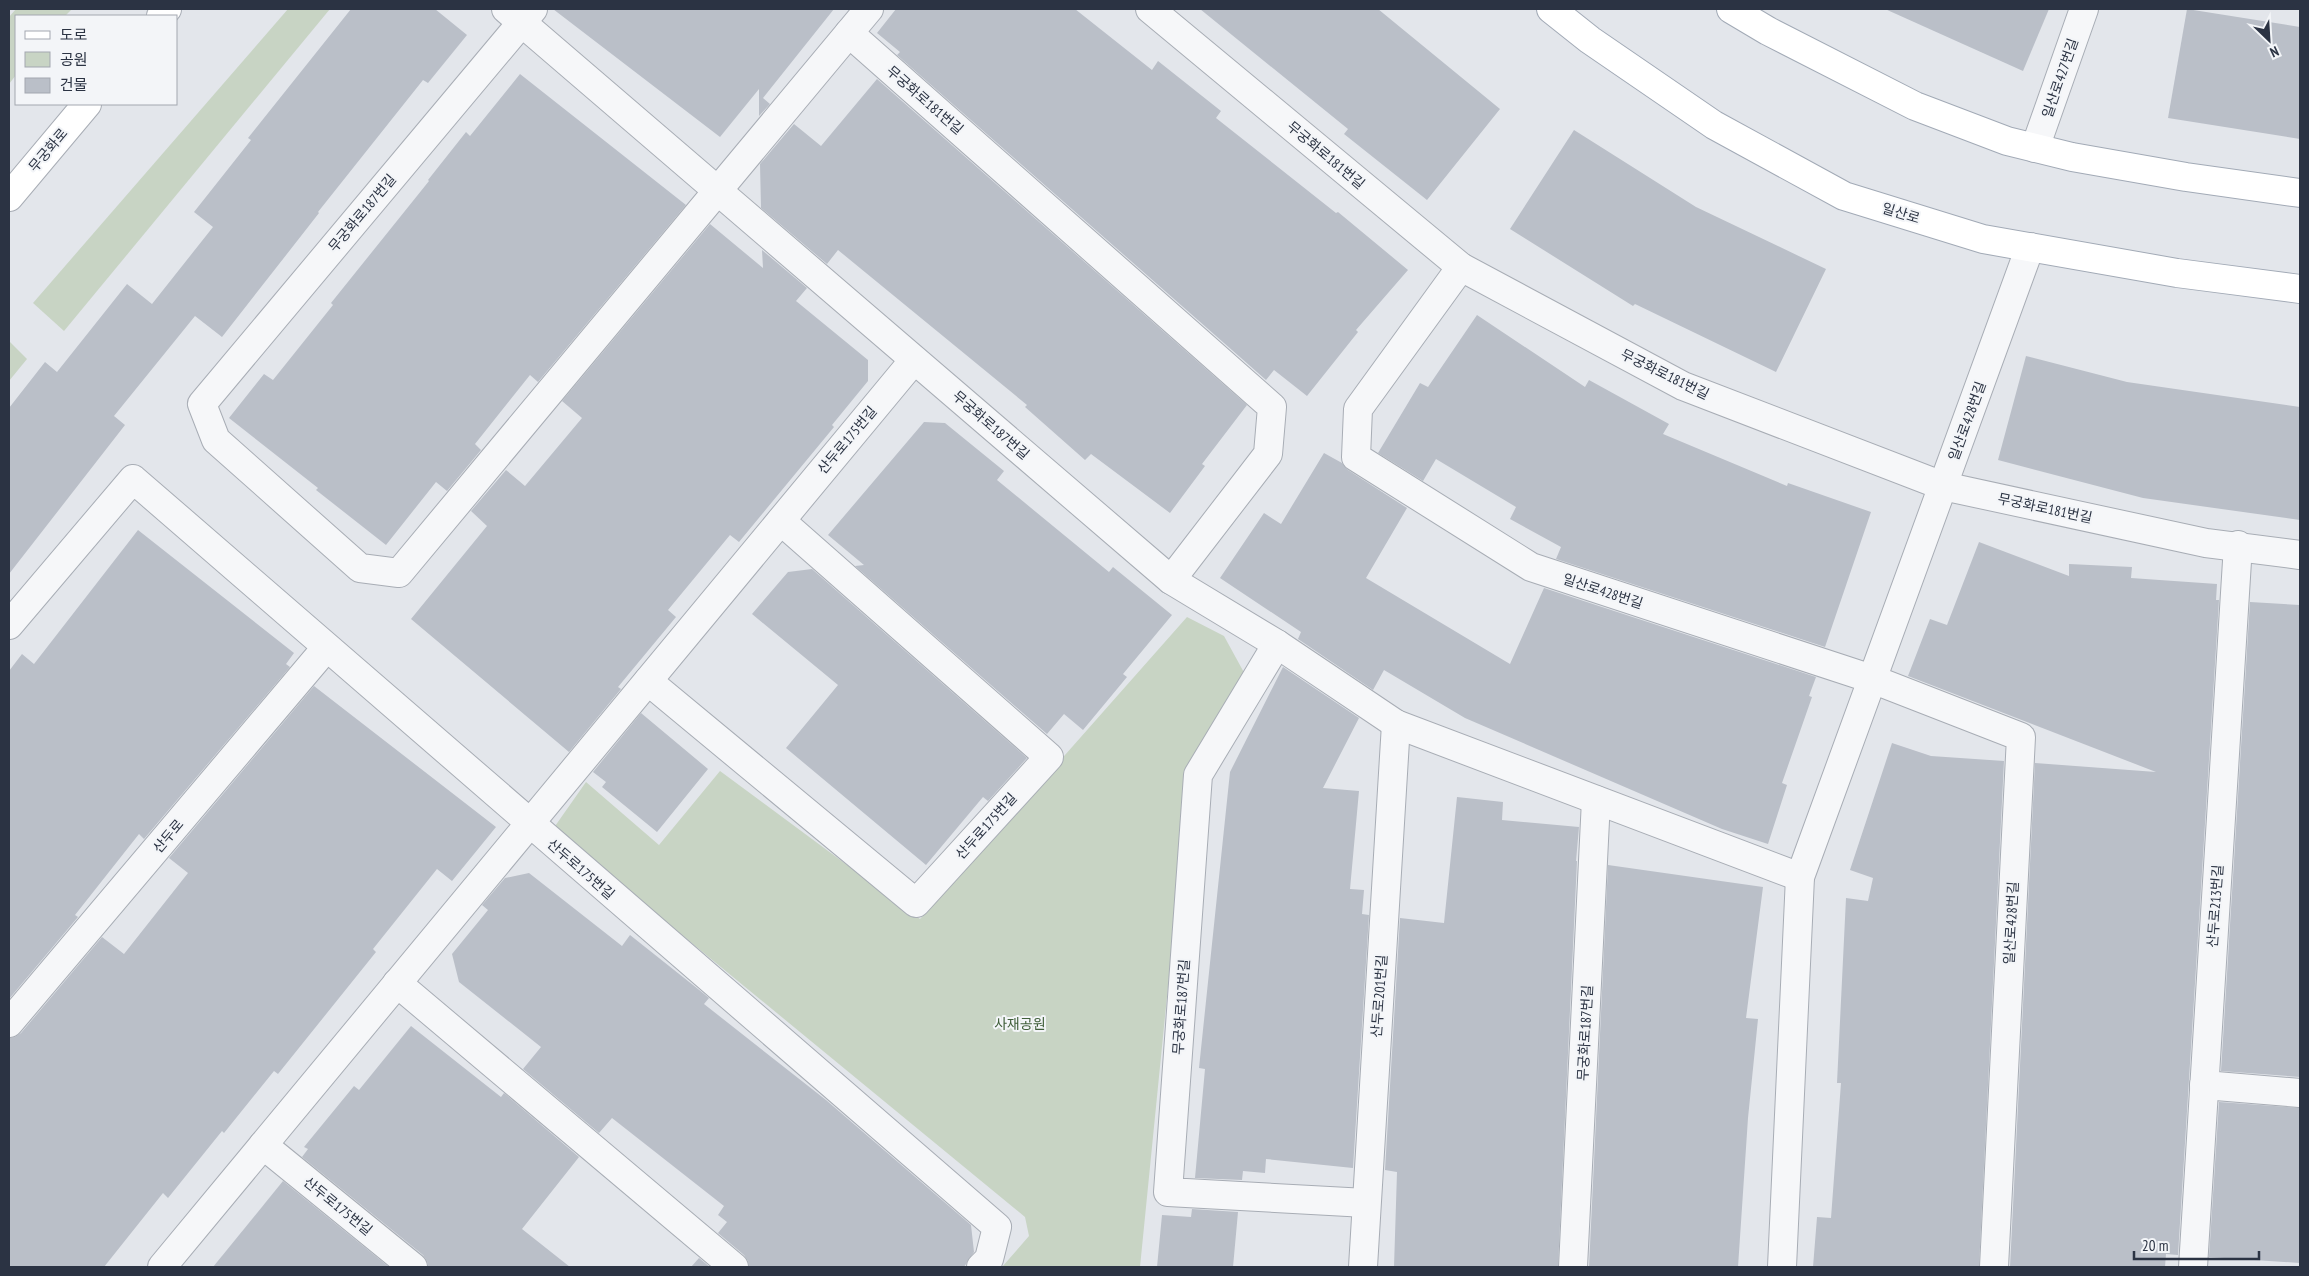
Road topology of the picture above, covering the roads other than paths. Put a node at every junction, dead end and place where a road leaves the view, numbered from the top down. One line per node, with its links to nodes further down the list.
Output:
1 (869, 9): 7 (street)
2 (1150, 9): 14 (street, 무궁화로181번길)
3 (1551, 9): 13 (main road, 일산로)
4 (1731, 9): 9 (main road)
5 (2084, 9): 9 (street, 일산로427번길)
6 (520, 13): 10 (street, 무궁화로187번길); 10 (street, 무궁화로187번길)
7 (848, 33): 10 (street); 21 (street, 무궁화로181번길)
8 (86, 105): 12 (main road, 무궁화로)
9 (2035, 148): 11 (main road)
10 (716, 190): 16 (street, 무궁화로187번길)
11 (2300, 193)
12 (9, 197)
13 (2030, 248): 15 (main road, 일산로); 17 (street, 일산로428번길)
14 (1461, 267): 17 (street, 무궁화로181번길); 25 (street, 일산로428번길)
15 (2300, 289)
16 (914, 360): 18 (street, 산두로175번길); 21 (street, 무궁화로187번길)
17 (1943, 486): 19 (street, 무궁화로181번길); 25 (street, 일산로428번길)
18 (781, 521): 26 (street, 산두로175번길); 26 (street, 산두로175번길)
19 (2238, 546): 20 (street, 무궁화로181번길); 33 (street, 산두로213번길)
20 (2300, 555)
21 (1171, 580): 23 (street, 무궁화로187번길)
22 (9, 625): 24 (street)
23 (1277, 644): 27 (street, 무궁화로187번길); 36 (street, 무궁화로187번길)
24 (326, 648): 29 (street); 32 (street, 산두로)
25 (1872, 679): 30 (street, 일산로428번길); 44 (street, 일산로428번길)
26 (648, 681): 29 (street, 산두로175번길)
27 (1396, 724): 28 (street, 무궁화로187번길); 36 (street, 산두로201번길)
28 (1596, 800): 30 (street, 무궁화로187번길); 42 (street, 무궁화로187번길)
29 (529, 824): 31 (street, 산두로175번길); 40 (street, 산두로175번길)
30 (1800, 877): 43 (street, 일산로428번길)
31 (397, 983): 35 (street, 산두로175번길); 39 (street)
32 (9, 1024)
33 (2204, 1085): 34 (street); 45 (street, 산두로213번길)
34 (2300, 1093)
35 (263, 1145): 37 (street, 산두로175번길); 38 (street, 산두로175번길)
36 (1366, 1203): 41 (street, 산두로201번길)
37 (162, 1267)
38 (413, 1267)
39 (734, 1267)
40 (982, 1267)
41 (1363, 1267)
42 (1573, 1267)
43 (1782, 1267)
44 (1994, 1267)
45 (2193, 1267)

